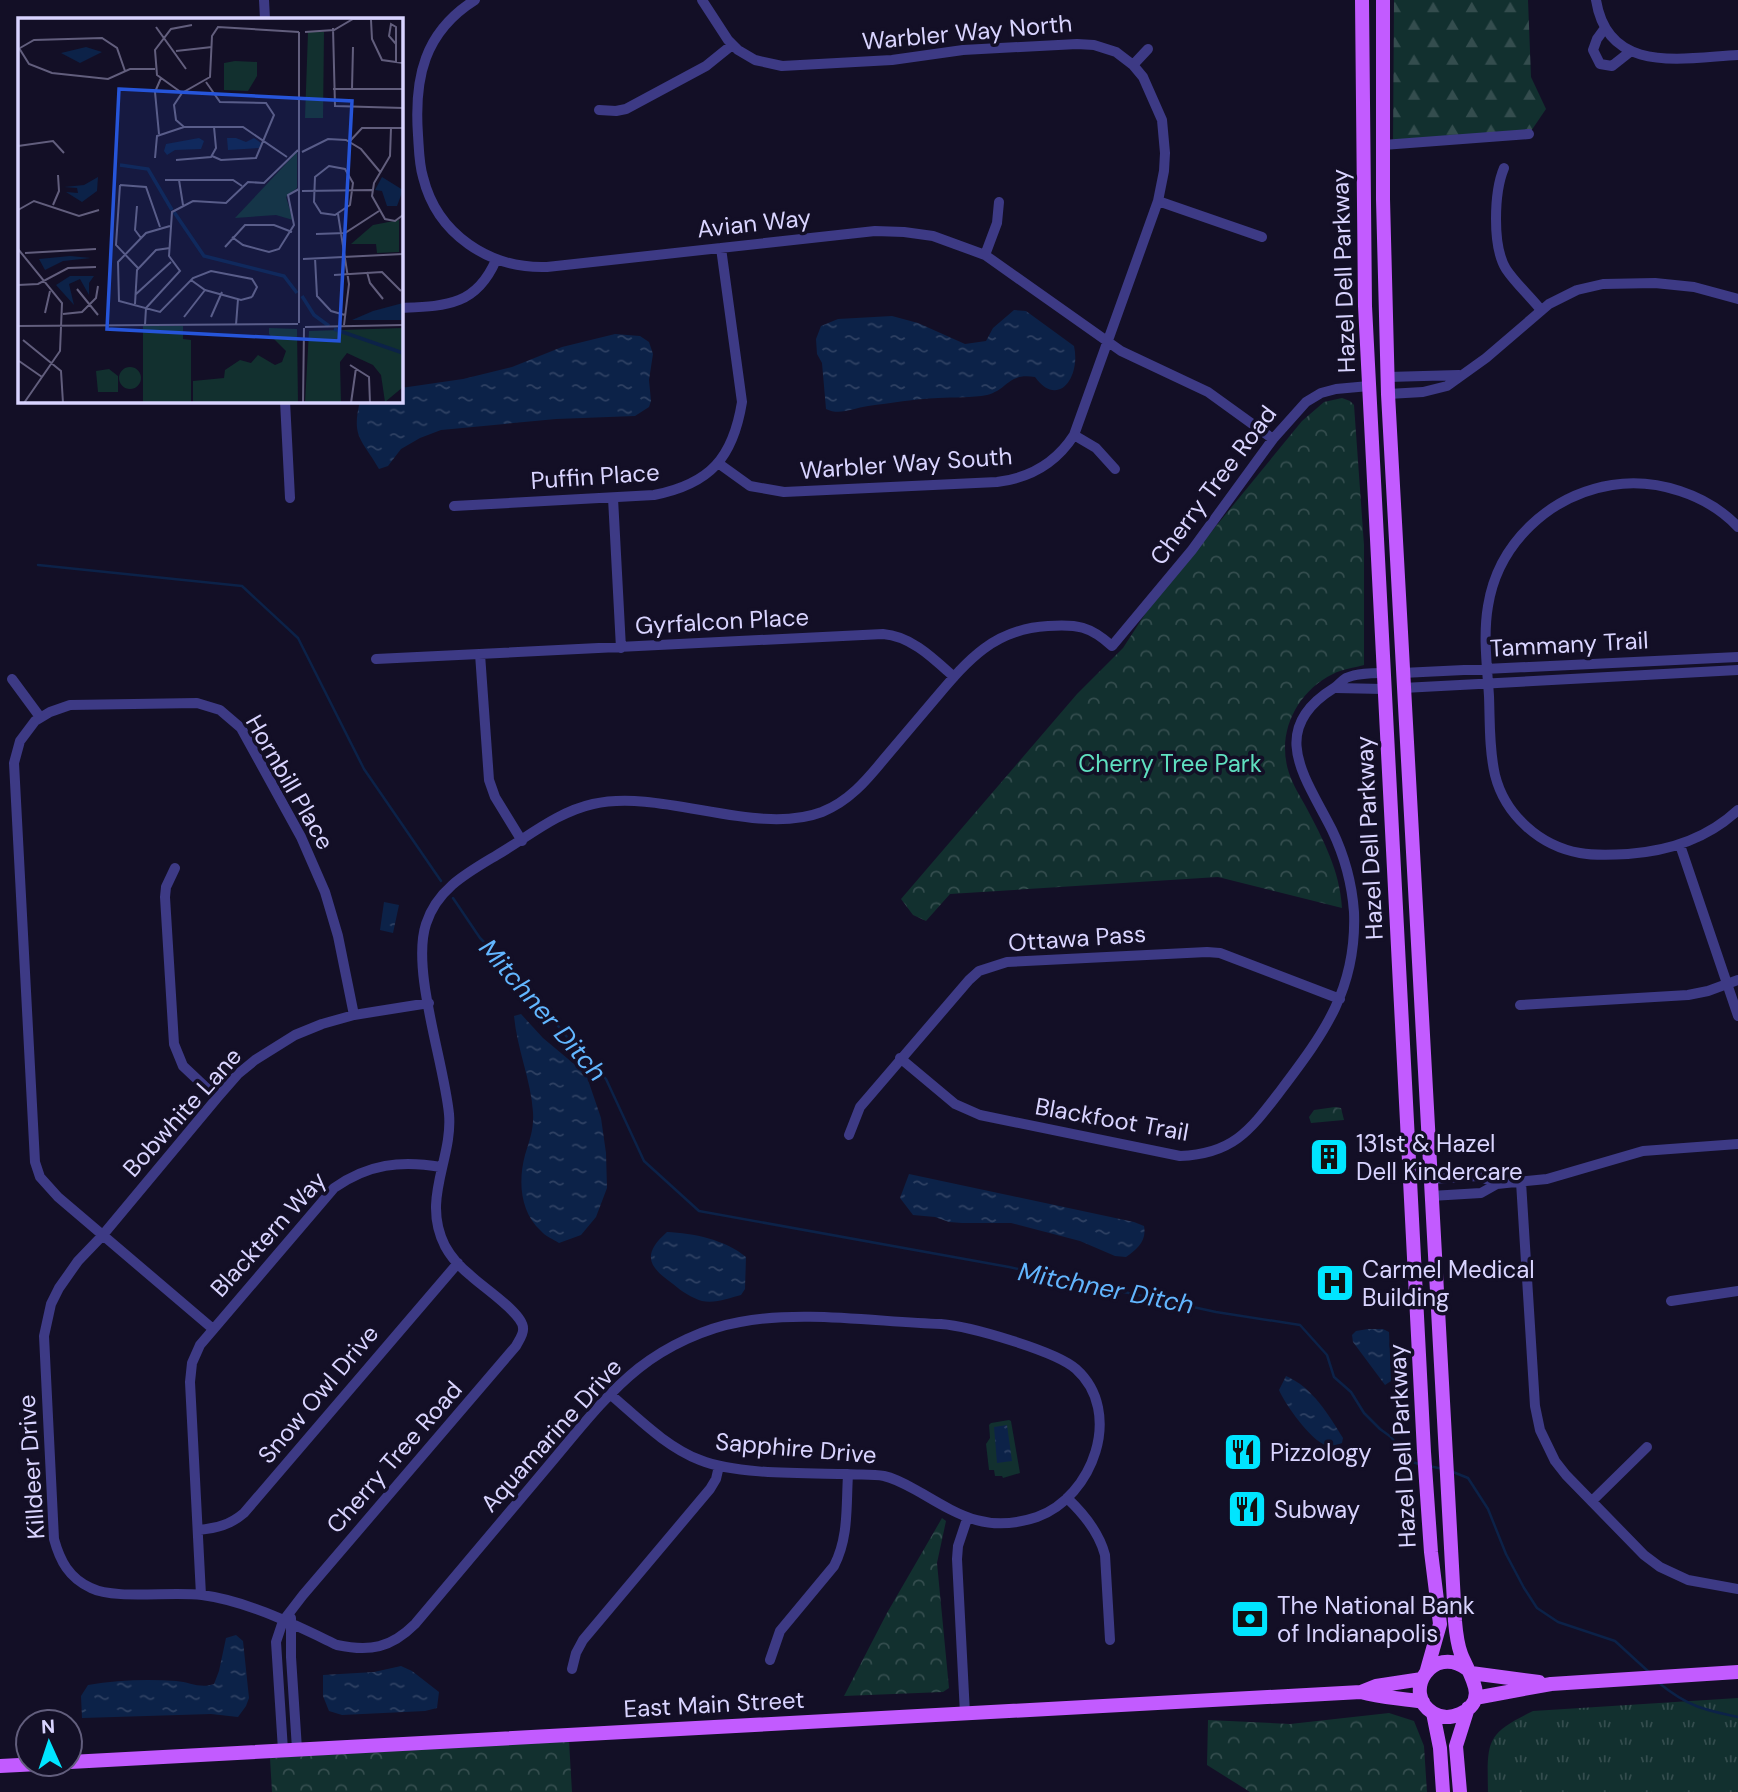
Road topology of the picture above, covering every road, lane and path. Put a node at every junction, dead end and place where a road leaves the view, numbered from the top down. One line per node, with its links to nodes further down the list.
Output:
1 (264, 0): 7 (street)
2 (702, 0): 9 (street, Warbler Way North)
3 (1362, 0): 30 (main road, Hazel Dell Parkway)
4 (1383, 0): 16 (main road, Hazel Dell Parkway)
5 (1595, 0): 8 (street)
6 (467, 2): 23 (street, Avian Way)
7 (265, 18)
8 (1605, 28): 11 (street); 11 (street)
9 (732, 45): 13 (street, Warbler Way North); 14 (street)
10 (1148, 49): 13 (street)
11 (1631, 51): 12 (street)
12 (1738, 55)
13 (1133, 65): 18 (street, Warbler Way North)
14 (599, 110)
15 (1529, 134): 16 (street)
16 (1383, 145): 29 (main road, Hazel Dell Parkway)
17 (1504, 168): 26 (street)
18 (1158, 201): 20 (street); 27 (street, Warbler Way North)
19 (999, 202): 22 (street)
20 (1262, 237)
21 (721, 248): 22 (street, Avian Way); 23 (street, Avian Way); 35 (street, Puffin Place)
22 (985, 255): 27 (street, Avian Way)
23 (496, 260): 25 (street)
24 (1738, 299): 26 (street)
25 (402, 308)
26 (1541, 310): 28 (street)
27 (1107, 341): 33 (street, Warbler Way South); 34 (street, Avian Way)
28 (1459, 375): 29 (street); 31 (street)
29 (1388, 377): 31 (main road, Hazel Dell Parkway)
30 (1369, 386): 34 (street, Cherry Tree Road); 46 (main road, Hazel Dell Parkway)
31 (1388, 394): 47 (main road, Hazel Dell Parkway)
32 (285, 402): 37 (street)
33 (1074, 435): 35 (street, Warbler Way South); 36 (street)
34 (1273, 439): 49 (street, Cherry Tree Road)
35 (718, 463): 38 (street, Puffin Place)
36 (1115, 469)
37 (290, 498)
38 (613, 498): 39 (street, Puffin Place); 41 (street)
39 (454, 506)
40 (1738, 527): 48 (street)
41 (621, 648): 42 (street, Gyrfalcon Place); 49 (street, Gyrfalcon Place)
42 (480, 654): 44 (street, Gyrfalcon Place); 56 (street)
43 (1738, 657): 48 (street, Tammany Trail)
44 (376, 659)
45 (1738, 670): 48 (street, Tammany Trail)
46 (1383, 673): 51 (street, Blackfoot Trail); 53 (main road, Hazel Dell Parkway)
47 (1402, 673): 48 (street, Tammany Trail); 52 (main road, Hazel Dell Parkway)
48 (1488, 676): 52 (street, Tammany Trail); 57 (street)
49 (954, 677): 56 (street)
50 (12, 679): 54 (street)
51 (1336, 688): 53 (street); 60 (street, Blackfoot Trail)
52 (1403, 688): 70 (main road, Hazel Dell Parkway)
53 (1383, 689): 95 (main road, Hazel Dell Parkway)
54 (40, 717): 63 (street, Hornbill Place); 74 (street)
55 (1738, 810): 57 (street)
56 (522, 841): 61 (street)
57 (1680, 845): 59 (street)
58 (175, 868): 66 (street)
59 (1733, 983): 62 (street); 64 (street)
60 (1340, 999): 65 (street, Ottawa Pass); 65 (street, Blackfoot Trail)
61 (429, 1003): 63 (street, Bobwhite Lane); 69 (street)
62 (1520, 1005)
63 (354, 1015): 66 (street, Bobwhite Lane)
64 (1738, 1016)
65 (900, 1058): 67 (street, Ottawa Pass)
66 (217, 1098): 74 (street, Bobwhite Lane)
67 (849, 1135)
68 (1738, 1144): 71 (street)
69 (441, 1167): 75 (street); 78 (street, Blacktern Way)
70 (1431, 1179): 72 (street); 73 (main road, Hazel Dell Parkway)
71 (1521, 1182): 72 (street); 84 (street)
72 (1497, 1184): 73 (street)
73 (1431, 1196): 93 (main road, Hazel Dell Parkway)
74 (102, 1236): 78 (street); 88 (street, Killdeer Drive)
75 (457, 1264): 86 (street, Snow Owl Drive); 89 (street, Cherry Tree Road)
76 (1738, 1291): 77 (street)
77 (1671, 1301)
78 (213, 1329): 86 (street, Blacktern Way)
79 (611, 1395): 81 (street, Sapphire Drive); 83 (street, Aquamarine Drive); 89 (street, Aquamarine Drive)
80 (1647, 1447): 84 (street)
81 (719, 1466): 82 (street, Sapphire Drive); 92 (street)
82 (848, 1475): 85 (street, Sapphire Drive); 91 (street)
83 (1067, 1497): 85 (street, Sapphire Drive); 90 (street)
84 (1592, 1501): 87 (street)
85 (967, 1518): 100 (street)
86 (198, 1530): 88 (street, Blacktern Way)
87 (1738, 1589)
88 (201, 1595): 89 (street, Killdeer Drive)
89 (287, 1623): 101 (street)
90 (1110, 1640)
91 (770, 1660)
92 (572, 1669)
93 (1469, 1671): 95 (main road); 96 (main road); 98 (main road)
94 (1738, 1672): 96 (main road)
95 (1425, 1675): 97 (main road, East Main Street); 99 (main road)
96 (1551, 1684): 98 (main road)
97 (1361, 1692): 99 (main road, East Main Street); 100 (main road, East Main Street)
98 (1471, 1703): 99 (main road); 104 (main road)
99 (1428, 1707): 103 (main road)
100 (965, 1714): 101 (main road, East Main Street)
101 (290, 1750): 102 (main road, East Main Street)
102 (84, 1761)
103 (1443, 1792)
104 (1460, 1792)

